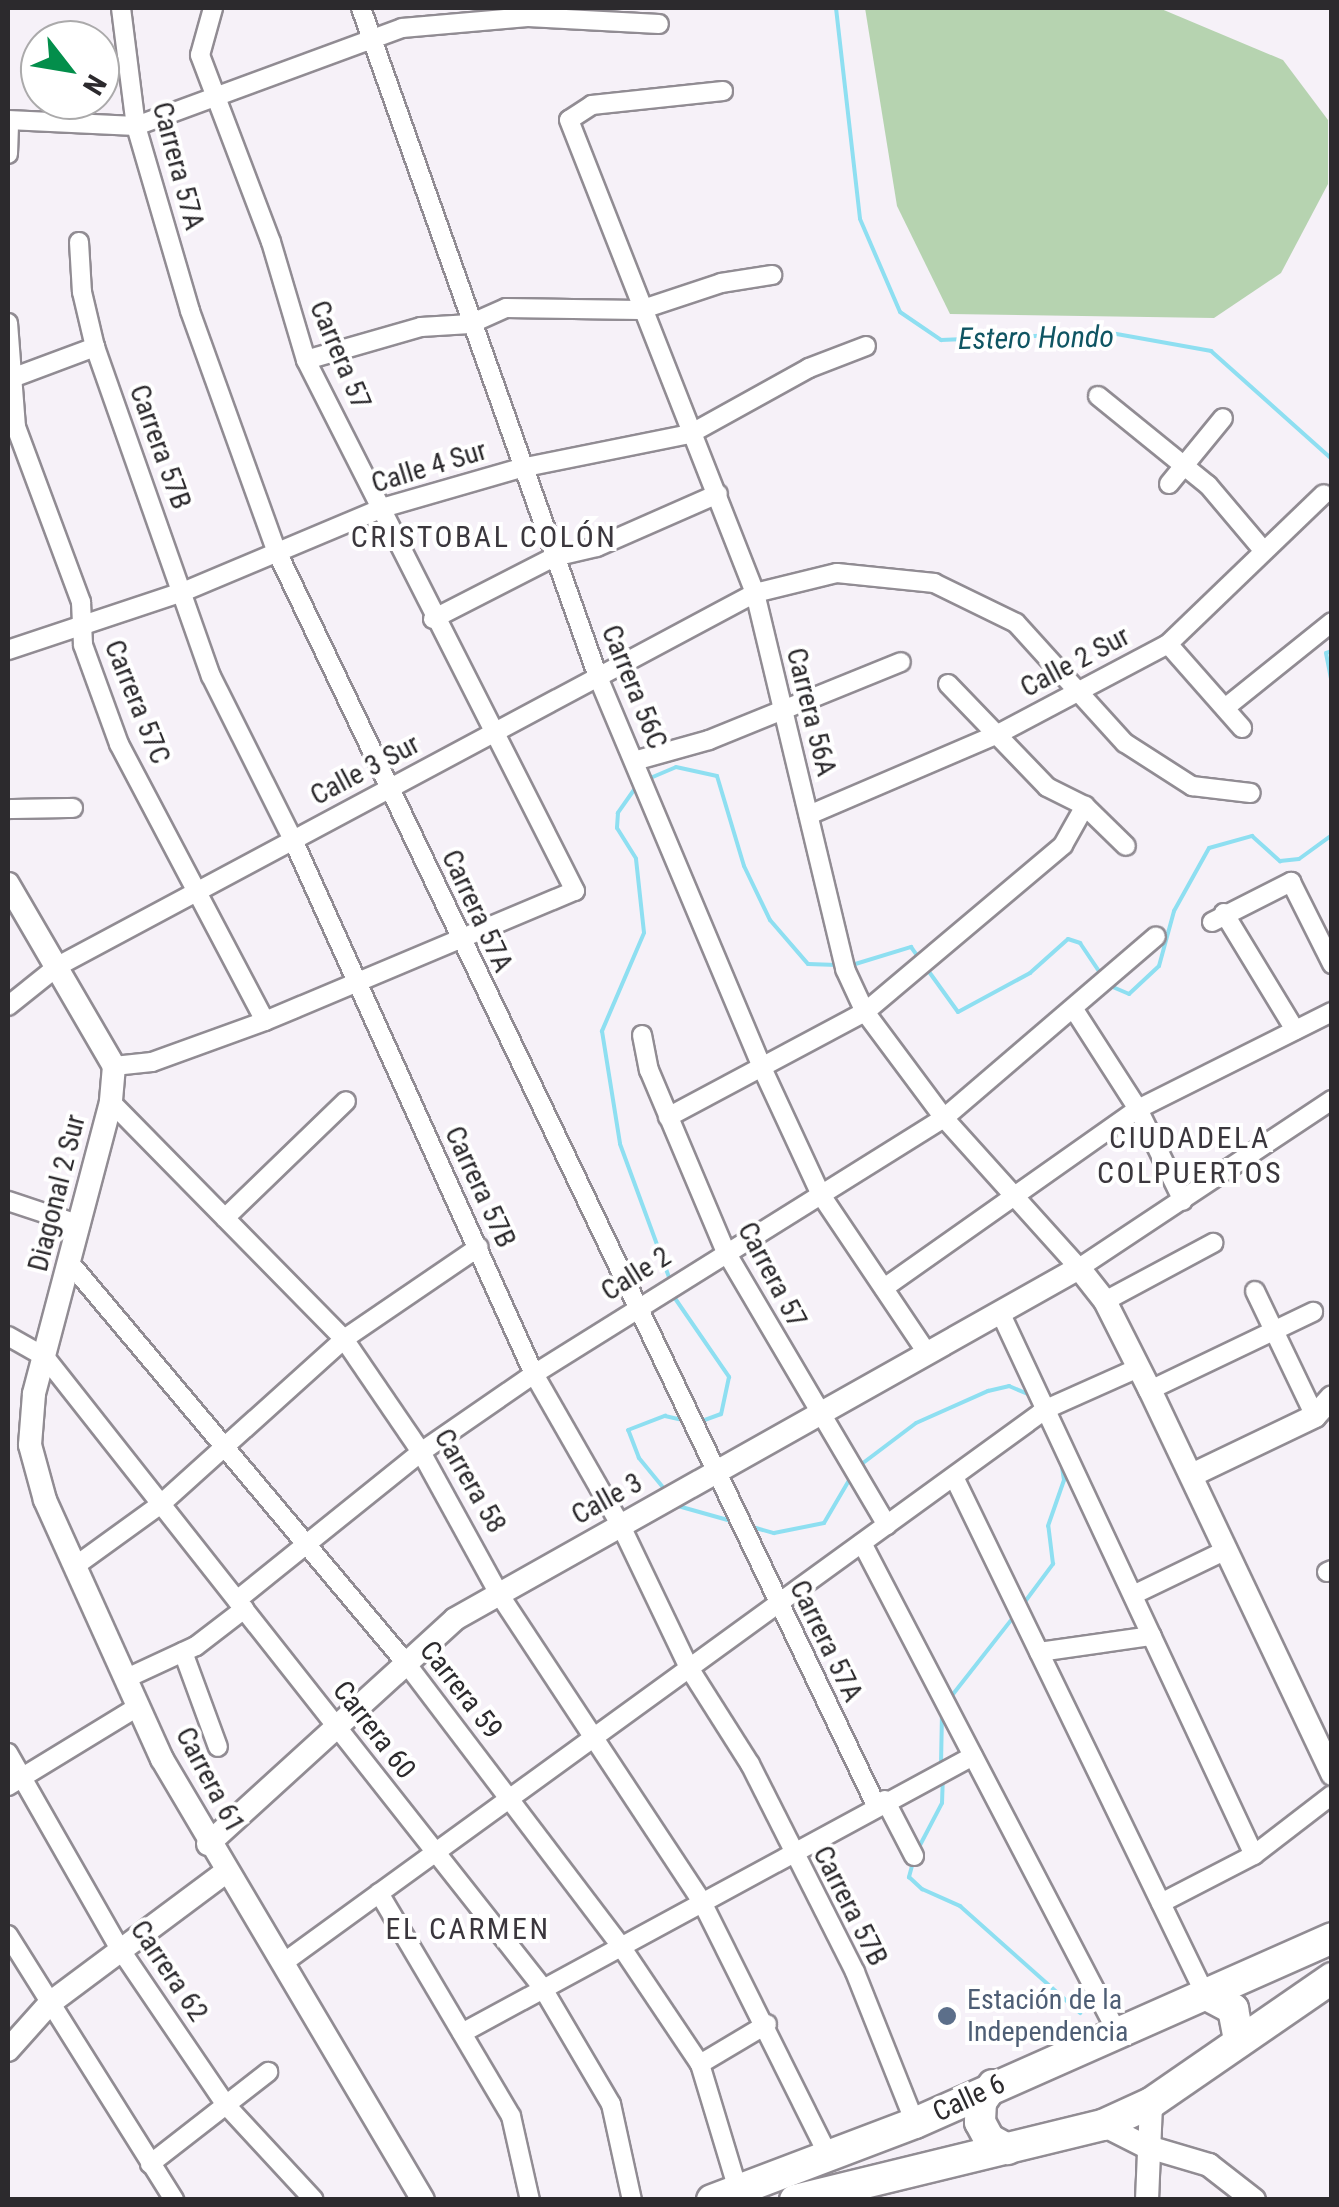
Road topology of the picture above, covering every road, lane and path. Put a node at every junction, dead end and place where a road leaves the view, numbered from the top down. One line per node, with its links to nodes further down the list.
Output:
1 (121, 8): 9 (street, Carrera 57A)
2 (213, 8): 7 (street, Carrera 57)
3 (361, 8): 5 (street, Carrera 56C)
4 (658, 24): 5 (street)
5 (370, 39): 7 (street); 15 (street, Carrera 56C)
6 (723, 91): 13 (street, Carrera 56A)
7 (215, 96): 9 (street); 18 (street, Carrera 57)
8 (8, 120): 9 (street); 10 (street)
9 (136, 126): 31 (street, Carrera 57A)
10 (8, 154)
11 (80, 242): 17 (street, Carrera 57B)
12 (772, 276): 13 (street)
13 (640, 310): 15 (street); 23 (street, Carrera 56A)
14 (8, 324): 19 (street, Carrera 57C)
15 (470, 324): 18 (street); 25 (street, Carrera 56C)
16 (866, 346): 23 (street, Calle 4 Sur)
17 (95, 347): 19 (street); 33 (street, Carrera 57B)
18 (306, 360): 29 (street, Carrera 57)
19 (12, 378): 22 (street, Carrera 57C)
20 (1098, 396): 24 (street)
21 (1224, 418): 24 (street)
22 (12, 428): 36 (street, Carrera 57C)
23 (690, 434): 25 (street, Calle 4 Sur); 27 (street, Carrera 56A)
24 (1185, 467): 26 (street); 30 (street)
25 (521, 468): 29 (street, Calle 4 Sur); 32 (street, Carrera 56C)
26 (1170, 484)
27 (718, 494): 32 (street); 34 (street, Carrera 56A)
28 (1324, 494): 30 (street, Calle 2 Sur)
29 (382, 508): 31 (street, Calle 4 Sur); 35 (street, Carrera 57)
30 (1262, 549): 38 (street, Calle 2 Sur)
31 (277, 552): 33 (street, Calle 4 Sur); 50 (street, Carrera 57A)
32 (554, 558): 35 (street); 41 (street, Carrera 56C)
33 (185, 591): 36 (street, Calle 4 Sur); 56 (street, Carrera 57B)
34 (755, 592): 41 (street, Calle 3 Sur); 43 (street, Calle 3 Sur); 45 (street, Carrera 56A)
35 (433, 619): 47 (street, Carrera 57)
36 (82, 622): 39 (street, Calle 4 Sur); 59 (street, Carrera 57C)
37 (1332, 622): 44 (street)
38 (1168, 644): 43 (street, Calle 2 Sur); 44 (street)
39 (8, 650)
40 (901, 662): 45 (street)
41 (598, 677): 47 (street, Calle 3 Sur); 49 (street, Carrera 56C)
42 (948, 684): 48 (street)
43 (1078, 690): 48 (street, Calle 2 Sur); 51 (street, Calle 3 Sur)
44 (1225, 708): 46 (street)
45 (779, 710): 49 (street); 55 (street, Carrera 56A)
46 (1242, 728)
47 (496, 731): 50 (street, Calle 3 Sur); 61 (street, Carrera 57)
48 (998, 734): 52 (street); 55 (street, Calle 2 Sur)
49 (634, 760): 73 (street, Carrera 56C)
50 (392, 788): 56 (street, Calle 3 Sur); 61 (street, Carrera 57A)
51 (1250, 793)
52 (1085, 806): 57 (street); 67 (street)
53 (73, 808): 54 (street)
54 (8, 809)
55 (809, 815): 67 (street, Carrera 56A)
56 (293, 840): 59 (street, Calle 3 Sur); 64 (street, Carrera 57B)
57 (1126, 846)
58 (8, 884): 63 (main road)
59 (196, 892): 63 (street, Calle 3 Sur); 69 (street, Carrera 57C)
60 (1156, 936): 66 (street, Calle 2)
61 (458, 938): 64 (street); 94 (street, Carrera 57A)
62 (1332, 964): 70 (street)
63 (58, 966): 65 (street, Calle 3 Sur); 72 (main road)
64 (356, 981): 69 (street); 87 (street, Carrera 57B)
65 (8, 1006)
66 (1075, 1011): 77 (street); 79 (street, Calle 2)
67 (866, 1012): 73 (street); 79 (street, Carrera 56A)
68 (1332, 1012): 70 (street)
69 (265, 1022): 72 (street)
70 (1295, 1030): 77 (street)
71 (642, 1035): 78 (street, Carrera 57)
72 (114, 1066): 76 (main road)
73 (763, 1070): 78 (street); 81 (street, Carrera 56C)
74 (1332, 1100): 83 (street)
75 (346, 1101): 84 (street)
76 (111, 1102): 84 (street, Carrera 58); 85 (main road, Diagonal 2 Sur)
77 (1138, 1109): 80 (street); 83 (street)
78 (668, 1117): 88 (street, Carrera 57)
79 (944, 1118): 80 (street, Carrera 56A); 81 (street, Calle 2)
80 (1010, 1194): 90 (street, Carrera 56A); 91 (street)
81 (821, 1195): 88 (street, Calle 2); 91 (street, Carrera 56C)
82 (8, 1201): 85 (street)
83 (1183, 1201): 90 (street)
84 (225, 1218): 99 (street, Carrera 58)
85 (80, 1225): 89 (main road, Diagonal 2 Sur)
86 (1213, 1243): 93 (street)
87 (479, 1247): 99 (street); 103 (street, Carrera 57B)
88 (726, 1252): 94 (street, Calle 2); 107 (street, Carrera 57)
89 (70, 1263): 101 (main road, Diagonal 2 Sur); 109 (street, Carrera 59)
90 (1079, 1268): 93 (main road); 95 (main road, Calle 3)
91 (884, 1288): 100 (street, Carrera 56C)
92 (1254, 1291): 97 (street)
93 (1105, 1300): 102 (main road)
94 (636, 1304): 103 (street, Calle 2); 111 (street, Carrera 57A)
95 (1000, 1312): 100 (main road, Calle 3); 106 (street)
96 (1313, 1312): 97 (street)
97 (1278, 1330): 104 (street); 108 (street)
98 (8, 1336): 101 (street, Carrera 60)
99 (344, 1340): 109 (street); 110 (street, Carrera 58)
100 (927, 1353): 107 (main road, Calle 3)
101 (45, 1357): 114 (street, Carrera 60); 120 (main road, Carrera 61)
102 (1138, 1368): 104 (main road); 106 (street)
103 (534, 1374): 110 (street, Calle 2); 116 (street, Carrera 57B)
104 (1150, 1390): 112 (main road)
105 (1332, 1397): 108 (main road)
106 (1046, 1409): 113 (street); 122 (street)
107 (818, 1415): 111 (main road, Calle 3); 115 (street, Carrera 57)
108 (1315, 1416): 112 (main road)
109 (226, 1446): 114 (street); 117 (street, Carrera 59)
110 (421, 1452): 117 (street, Calle 2); 121 (street, Carrera 58)
111 (715, 1473): 116 (main road, Calle 3); 123 (street, Carrera 57A)
112 (1192, 1475): 119 (main road)
113 (954, 1476): 115 (street); 127 (street)
114 (161, 1504): 120 (street); 124 (street, Carrera 60)
115 (887, 1525): 118 (street)
116 (621, 1526): 121 (main road, Calle 3); 129 (street, Carrera 57B)
117 (306, 1541): 124 (street, Calle 2); 128 (street, Carrera 59)
118 (862, 1543): 123 (street); 136 (street)
119 (1224, 1550): 122 (street); 137 (main road)
120 (78, 1564): 130 (main road, Carrera 61)
121 (499, 1594): 128 (main road, Calle 3); 133 (street, Carrera 58)
122 (1133, 1595): 125 (street)
123 (777, 1604): 129 (street); 141 (street, Carrera 57A)
124 (240, 1605): 126 (street, Calle 2); 132 (street, Carrera 60)
125 (1152, 1636): 127 (street); 144 (street)
126 (182, 1652): 130 (street, Calle 2); 134 (street)
127 (1039, 1652): 150 (street)
128 (406, 1663): 132 (main road, Calle 3); 140 (street, Carrera 59)
129 (690, 1668): 133 (street); 145 (street, Carrera 57B)
130 (127, 1678): 131 (main road, Carrera 61)
131 (140, 1706): 138 (street); 142 (main road, Carrera 61)
132 (337, 1727): 142 (main road, Calle 3); 143 (street, Carrera 60)
133 (596, 1736): 140 (street); 149 (street, Carrera 58)
134 (218, 1746)
135 (8, 1752): 138 (street, Carrera 62)
136 (973, 1756): 141 (street); 161 (street)
137 (1332, 1774)
138 (14, 1782): 154 (street, Carrera 62)
139 (1332, 1795): 144 (street)
140 (510, 1798): 143 (street); 153 (street, Carrera 59)
141 (880, 1802): 145 (street); 146 (street, Carrera 57A)
142 (208, 1844): 147 (main road, Carrera 61)
143 (436, 1852): 148 (street); 157 (street, Carrera 60)
144 (1254, 1855): 150 (street)
145 (793, 1856): 149 (street); 170 (street, Carrera 57B)
146 (914, 1856)
147 (226, 1872): 154 (main road); 155 (main road, Carrera 61)
148 (380, 1893): 155 (street); 162 (street)
149 (702, 1902): 153 (street); 160 (street, Carrera 58)
150 (1161, 1903): 158 (street)
151 (8, 1935): 159 (street)
152 (1332, 1938): 158 (highway, Calle 6)
153 (620, 1945): 157 (street); 165 (street, Carrera 59)
154 (120, 1949): 159 (main road); 169 (street, Carrera 62)
155 (283, 1963): 179 (main road, Carrera 61)
156 (1332, 1978): 163 (highway, Calle 6)
157 (542, 1987): 162 (street); 181 (street, Carrera 60)
158 (1205, 1994): 161 (highway, Calle 6); 163 (highway)
159 (50, 2003): 164 (main road); 175 (street)
160 (767, 2024): 165 (street); 174 (street, Carrera 58)
161 (1117, 2032): 167 (highway, Calle 6)
162 (462, 2033): 180 (street)
163 (1240, 2041): 168 (highway, Calle 6)
164 (8, 2050)
165 (700, 2064): 176 (street, Carrera 59)
166 (268, 2072): 169 (street)
167 (993, 2085): 170 (highway, Calle 6); 173 (highway)
168 (1151, 2103): 171 (highway, Calle 6); 172 (main road)
169 (226, 2105): 175 (street); 178 (street, Carrera 62)
170 (915, 2123): 174 (highway, Calle 6)
171 (1103, 2125): 172 (main road); 173 (highway, Calle 6)
172 (1145, 2146): 183 (main road); 184 (main road)
173 (1007, 2149): 182 (highway, Calle 6)
174 (829, 2157): 176 (highway, Calle 6)
175 (150, 2164): 177 (street)
176 (725, 2196)
177 (174, 2200)
178 (314, 2200)
179 (423, 2200)
180 (530, 2200)
181 (632, 2200)
182 (795, 2200)
183 (1147, 2200)
184 (1254, 2200)

